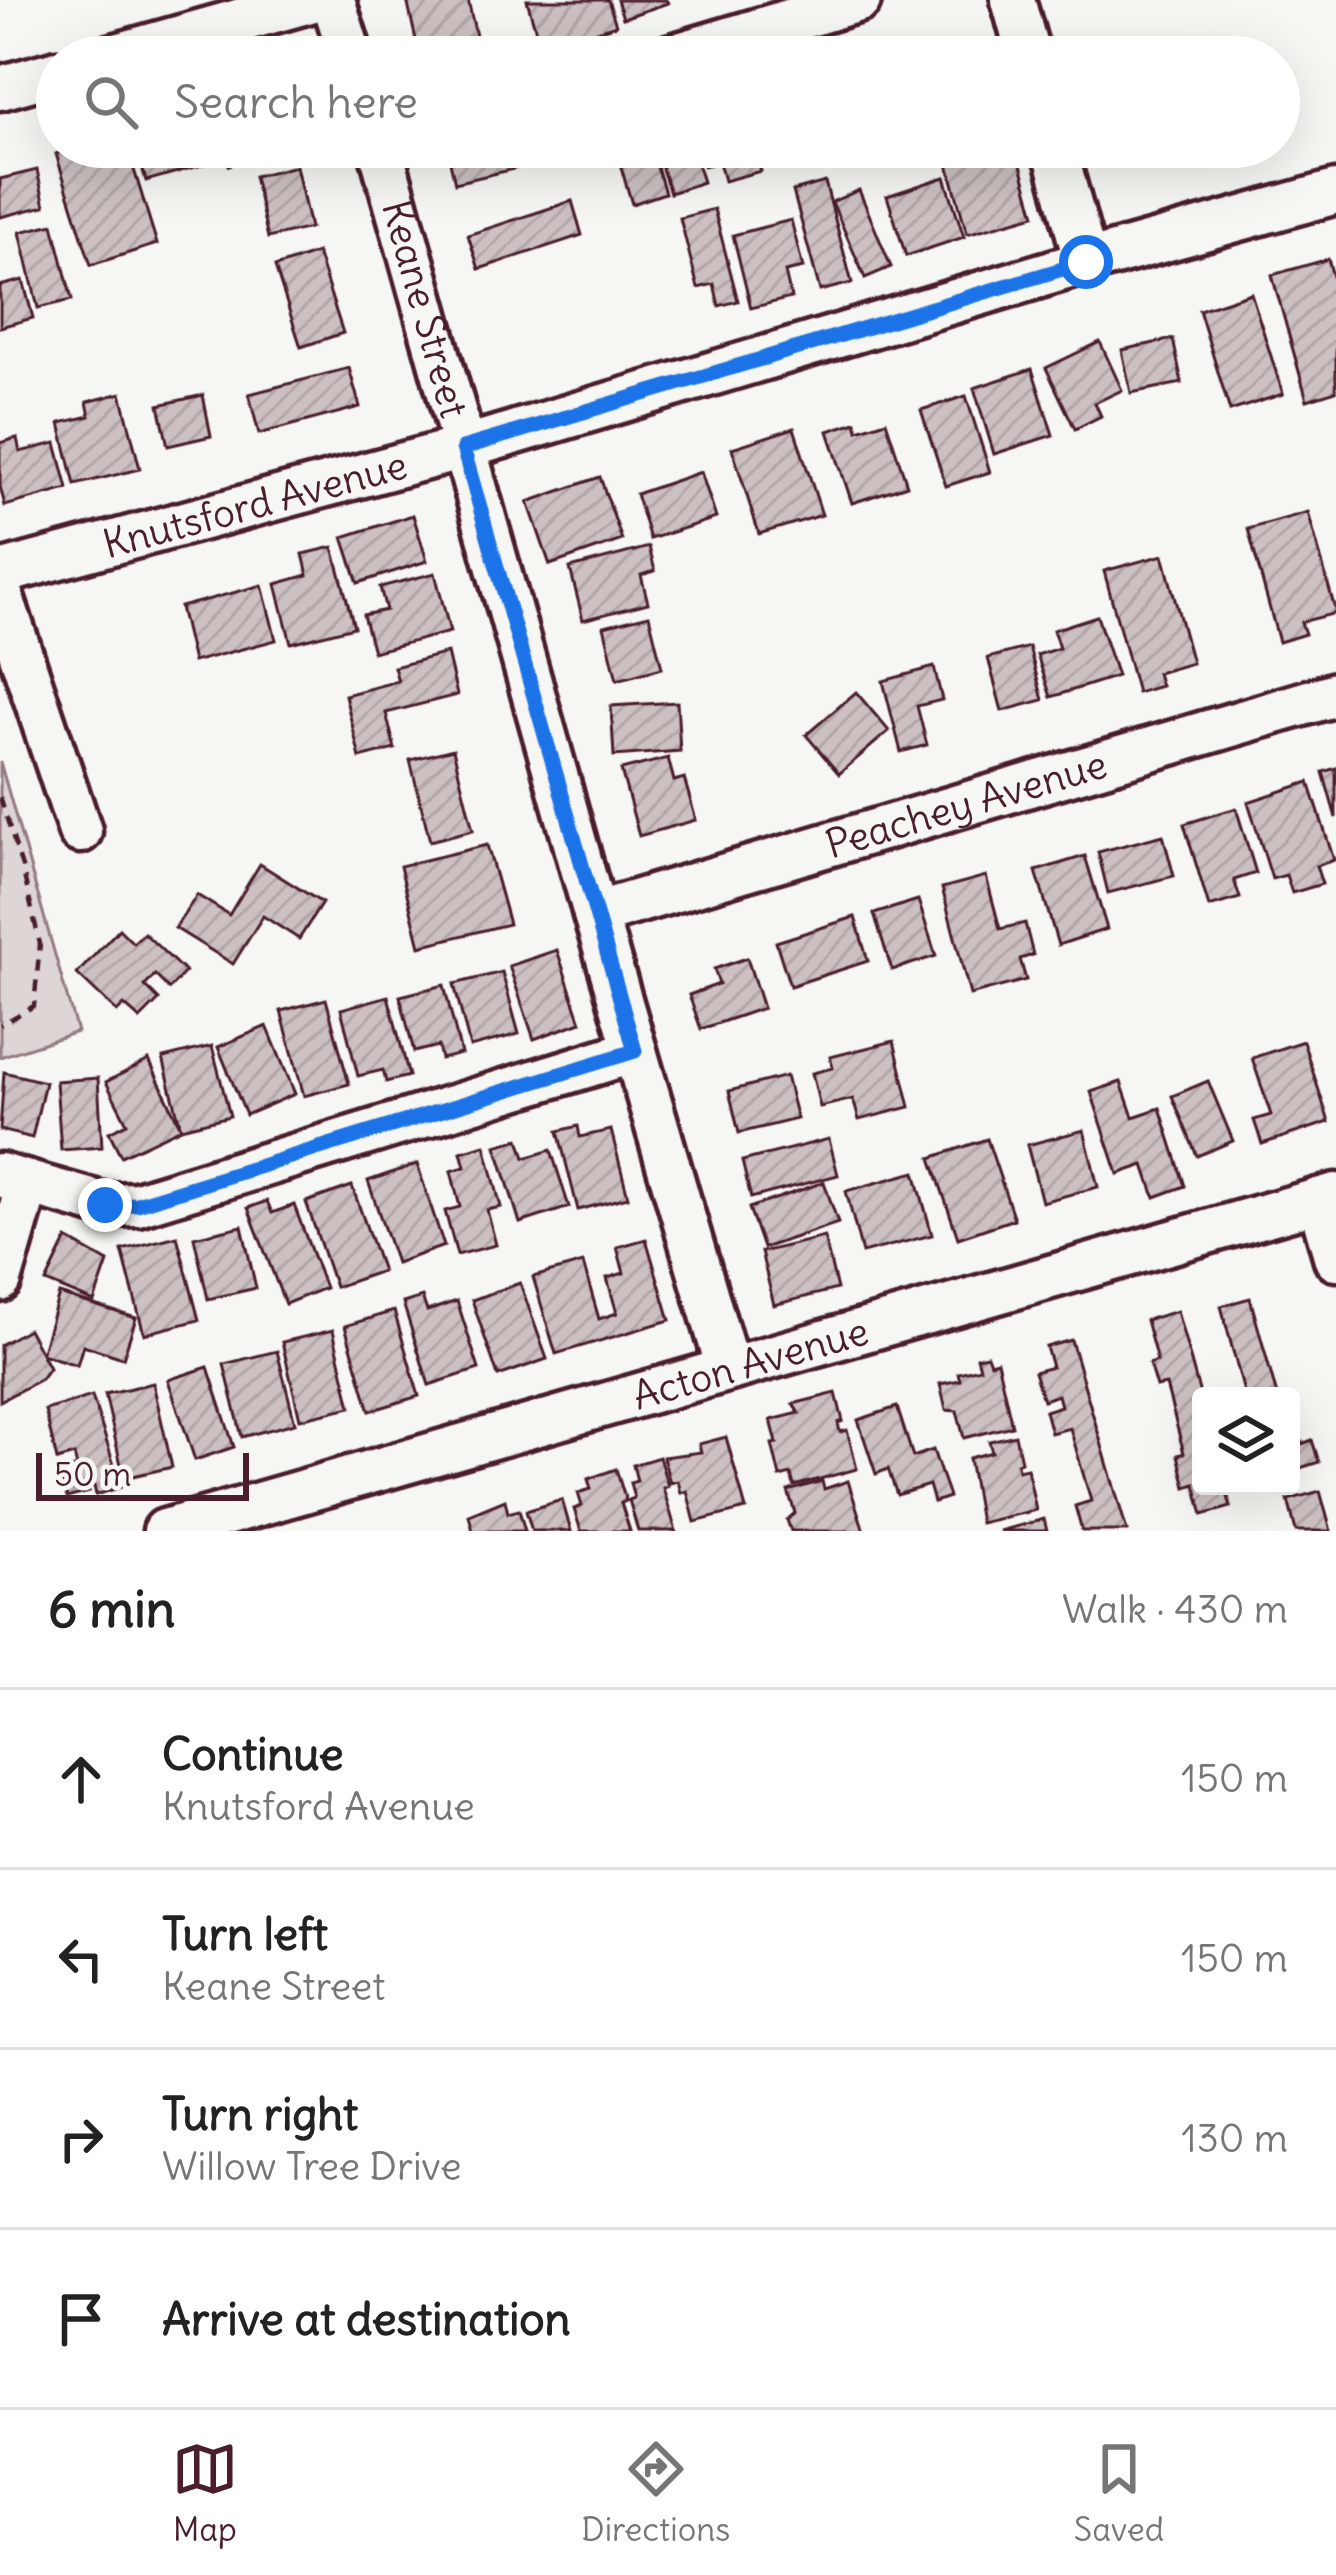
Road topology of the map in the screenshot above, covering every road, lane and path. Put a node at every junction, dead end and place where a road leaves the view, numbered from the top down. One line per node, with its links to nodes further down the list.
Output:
1 (313, 0): 5 (street)
2 (333, 0): 6 (street)
3 (860, 0): 7 (street)
4 (1013, 0): 8 (street)
5 (185, 36)
6 (344, 36)
7 (740, 36)
8 (1023, 36)
9 (36, 78): 10 (street)
10 (0, 88)
11 (386, 168): 15 (street, Keane Street)
12 (1060, 168): 14 (street)
13 (1336, 191): 14 (street, Knutsford Avenue)
14 (1086, 262): 15 (street, Knutsford Avenue)
15 (463, 448): 16 (street, Knutsford Avenue); 21 (street, Keane Street)
16 (0, 573)
17 (0, 592): 20 (street)
18 (1336, 694): 21 (street, Peachey Avenue)
19 (0, 797): 22 (path)
20 (80, 831)
21 (595, 914): 23 (street, Keane Street)
22 (0, 1025)
23 (635, 1051): 24 (street); 28 (street, Keane Street)
24 (14, 1179): 27 (street)
25 (1328, 1197): 26 (street); 28 (street, Acton Avenue)
26 (1336, 1259)
27 (0, 1280)
28 (728, 1369): 29 (street, Acton Avenue)
29 (179, 1529)

